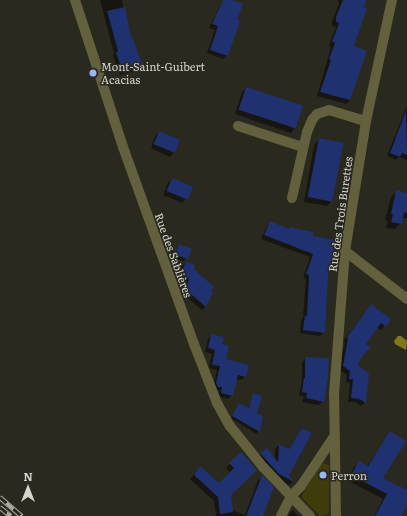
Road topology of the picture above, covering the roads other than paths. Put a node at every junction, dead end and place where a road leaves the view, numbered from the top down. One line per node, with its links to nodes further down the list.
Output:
1 (75, 0): 10 (street, Rue des Sablières)
2 (392, 0): 3 (street, Rue des Trois Burettes)
3 (366, 121): 5 (street); 7 (street, Rue des Trois Burettes)
4 (238, 126): 5 (street)
5 (303, 147): 6 (street)
6 (292, 198)
7 (345, 251): 8 (street); 9 (street, Rue des Trois Burettes)
8 (407, 299)
9 (335, 435): 10 (street); 13 (street, Rue des Trois Burettes)
10 (291, 496): 11 (street); 12 (street, Rue des Sablières)
11 (281, 516)
12 (310, 516)
13 (336, 516)

